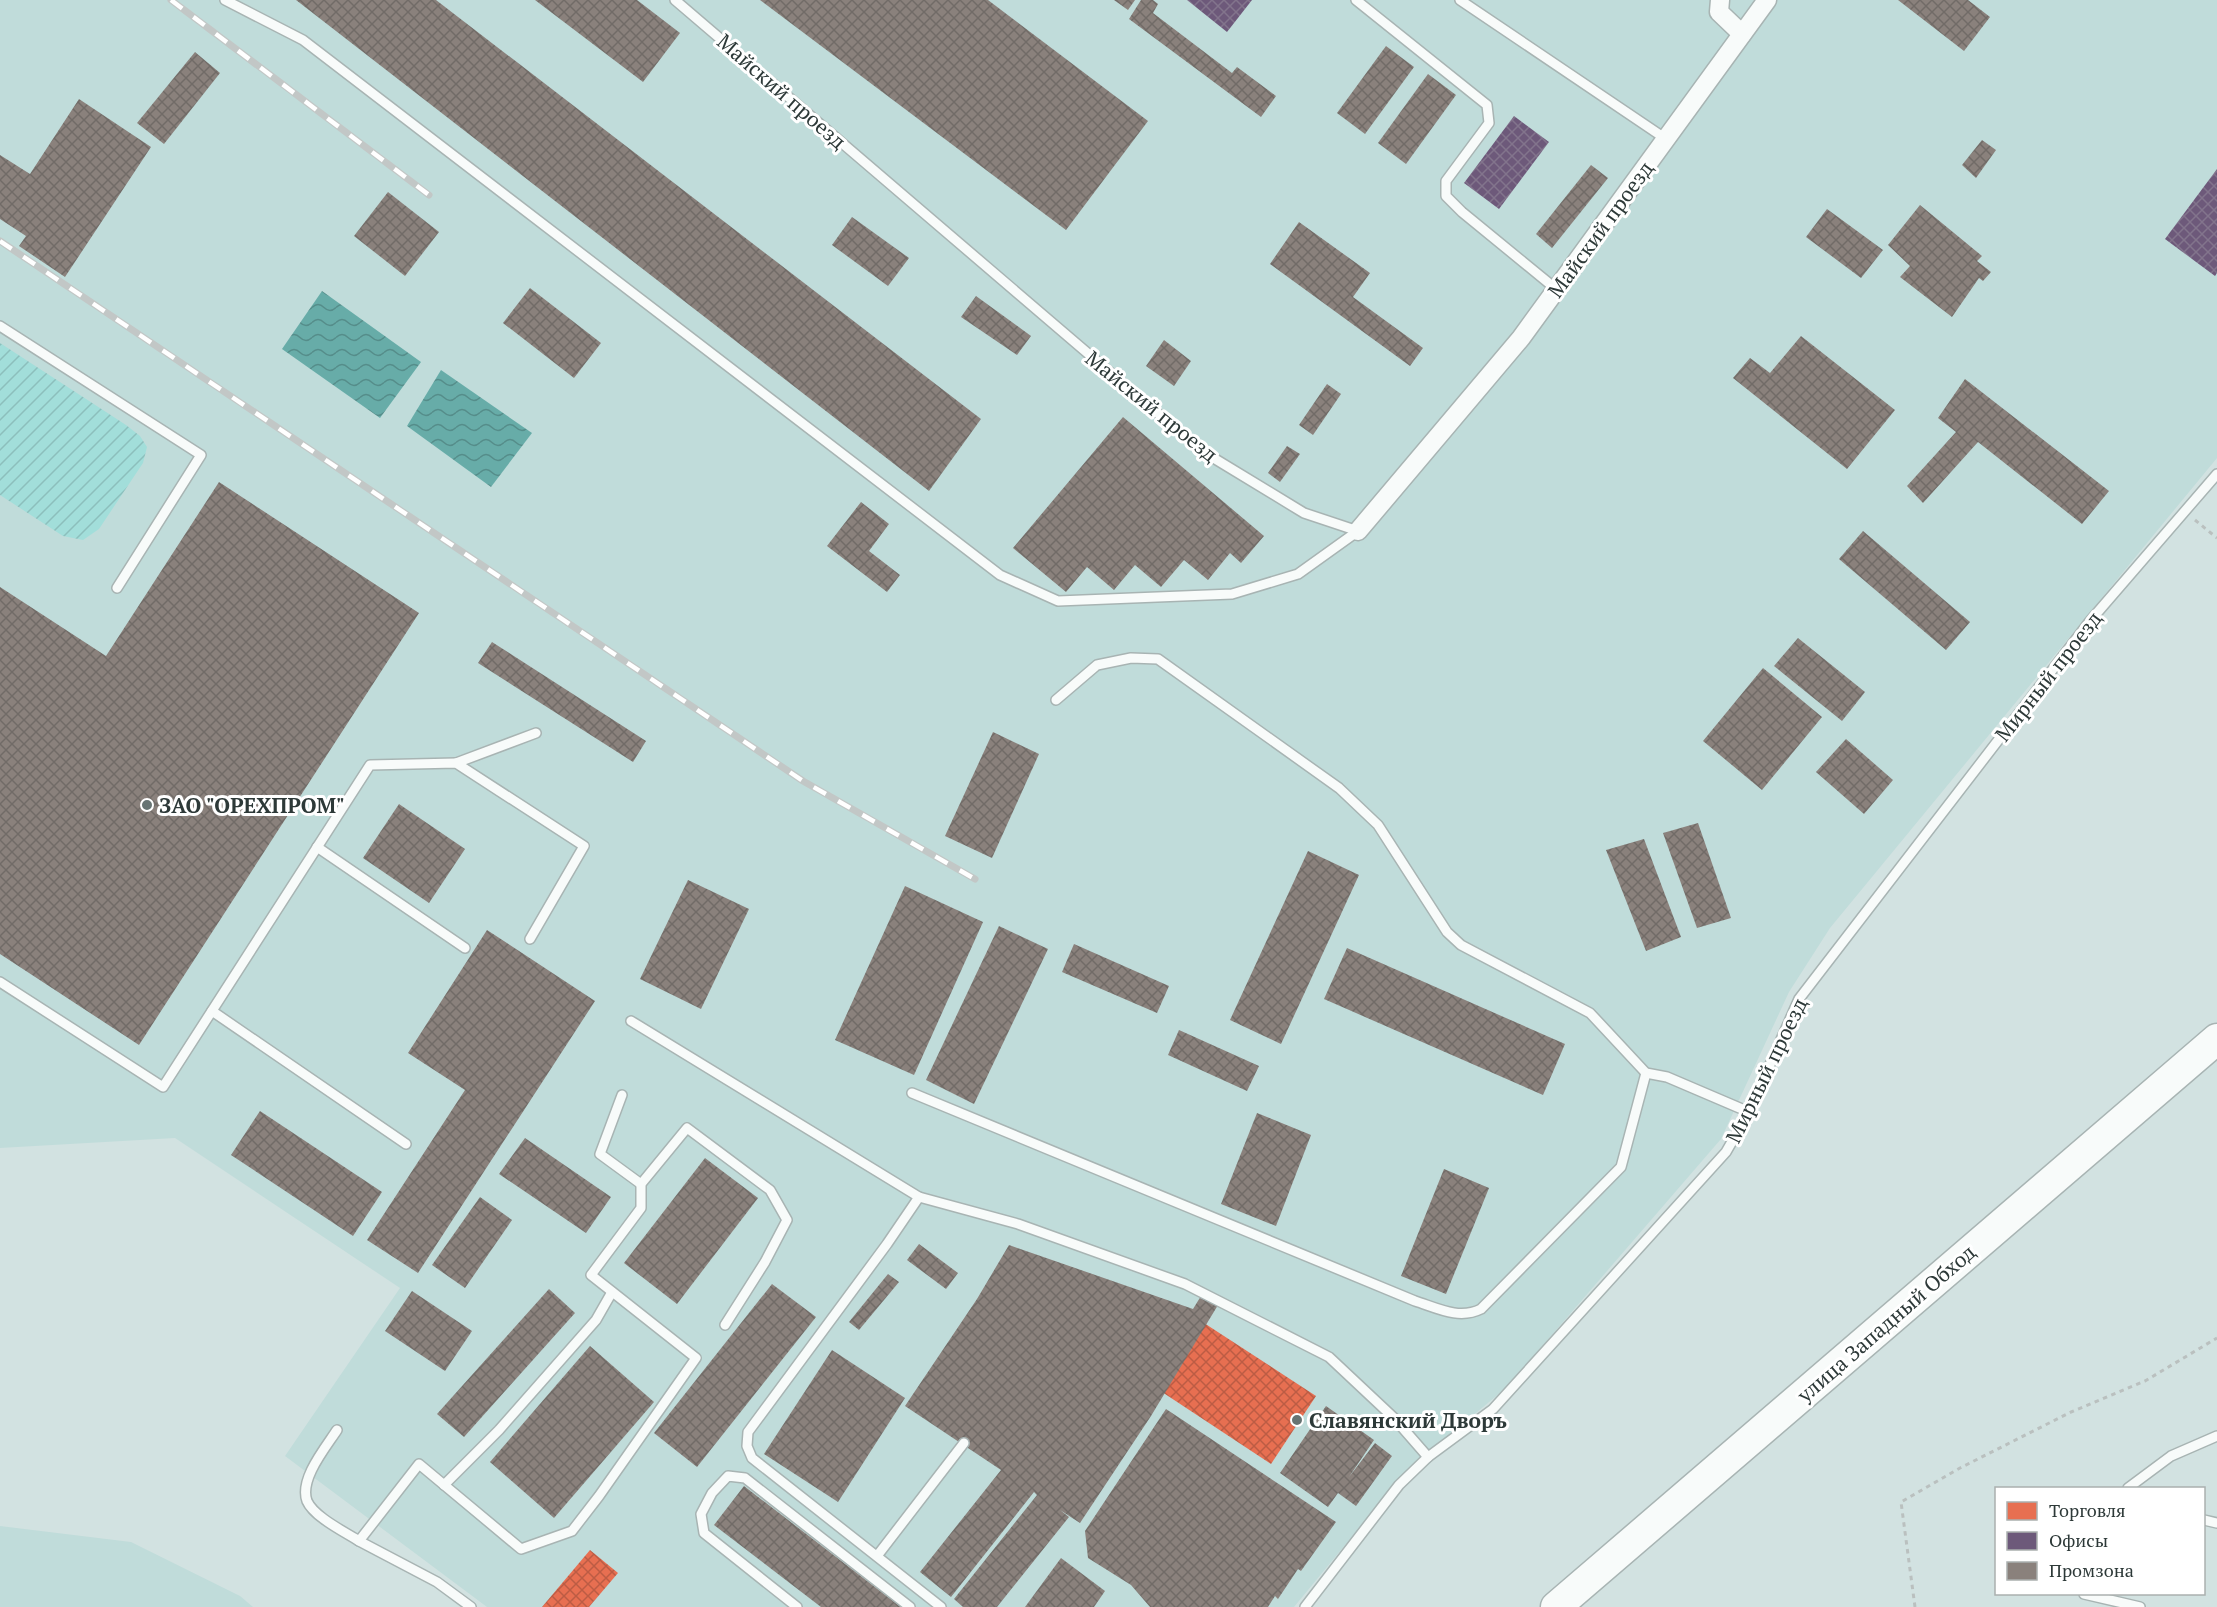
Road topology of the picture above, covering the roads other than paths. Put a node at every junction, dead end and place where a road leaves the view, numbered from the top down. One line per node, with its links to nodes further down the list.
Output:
1 (225, 0): 12 (lane)
2 (675, 0): 12 (lane, Майский проезд)
3 (1356, 0): 9 (lane)
4 (1460, 0): 8 (lane)
5 (1720, 0): 7 (street)
6 (1767, 0): 7 (street, Майский проезд)
7 (1742, 34): 8 (street, Майский проезд)
8 (1666, 139): 9 (street, Майский проезд)
9 (1556, 289): 12 (street, Майский проезд)
10 (0, 326): 13 (lane)
11 (2217, 474): 28 (lane, Мирный проезд)
12 (1358, 531)
13 (117, 588)
14 (1056, 700): 25 (lane)
15 (536, 733): 16 (lane)
16 (456, 763): 17 (lane); 18 (lane)
17 (317, 848): 19 (lane); 21 (lane)
18 (530, 939)
19 (465, 948)
20 (0, 982): 21 (lane)
21 (212, 1011): 29 (lane)
22 (631, 1021): 31 (lane)
23 (2217, 1039): 48 (highway, улица Западный Обход)
24 (2217, 1057): 49 (highway, улица Западный Обход)
25 (1646, 1073): 26 (lane); 28 (lane)
26 (912, 1093)
27 (622, 1095): 30 (lane)
28 (1749, 1112): 37 (lane, Мирный проезд)
29 (406, 1143)
30 (641, 1184): 32 (lane); 33 (lane)
31 (919, 1197): 37 (lane); 41 (lane)
32 (612, 1292): 38 (lane); 38 (lane)
33 (725, 1325)
34 (337, 1430): 40 (lane)
35 (2217, 1436): 39 (lane)
36 (964, 1443): 41 (lane)
37 (1428, 1457): 47 (lane, Мирный проезд)
38 (444, 1485): 40 (lane)
39 (2129, 1487)
40 (359, 1541): 43 (lane)
41 (877, 1556): 46 (lane)
42 (2092, 1595): 50 (lane)
43 (471, 1607)
44 (797, 1607): 45 (lane)
45 (910, 1607)
46 (941, 1607)
47 (1305, 1607)
48 (1556, 1607)
49 (1578, 1607)
50 (2140, 1607)

